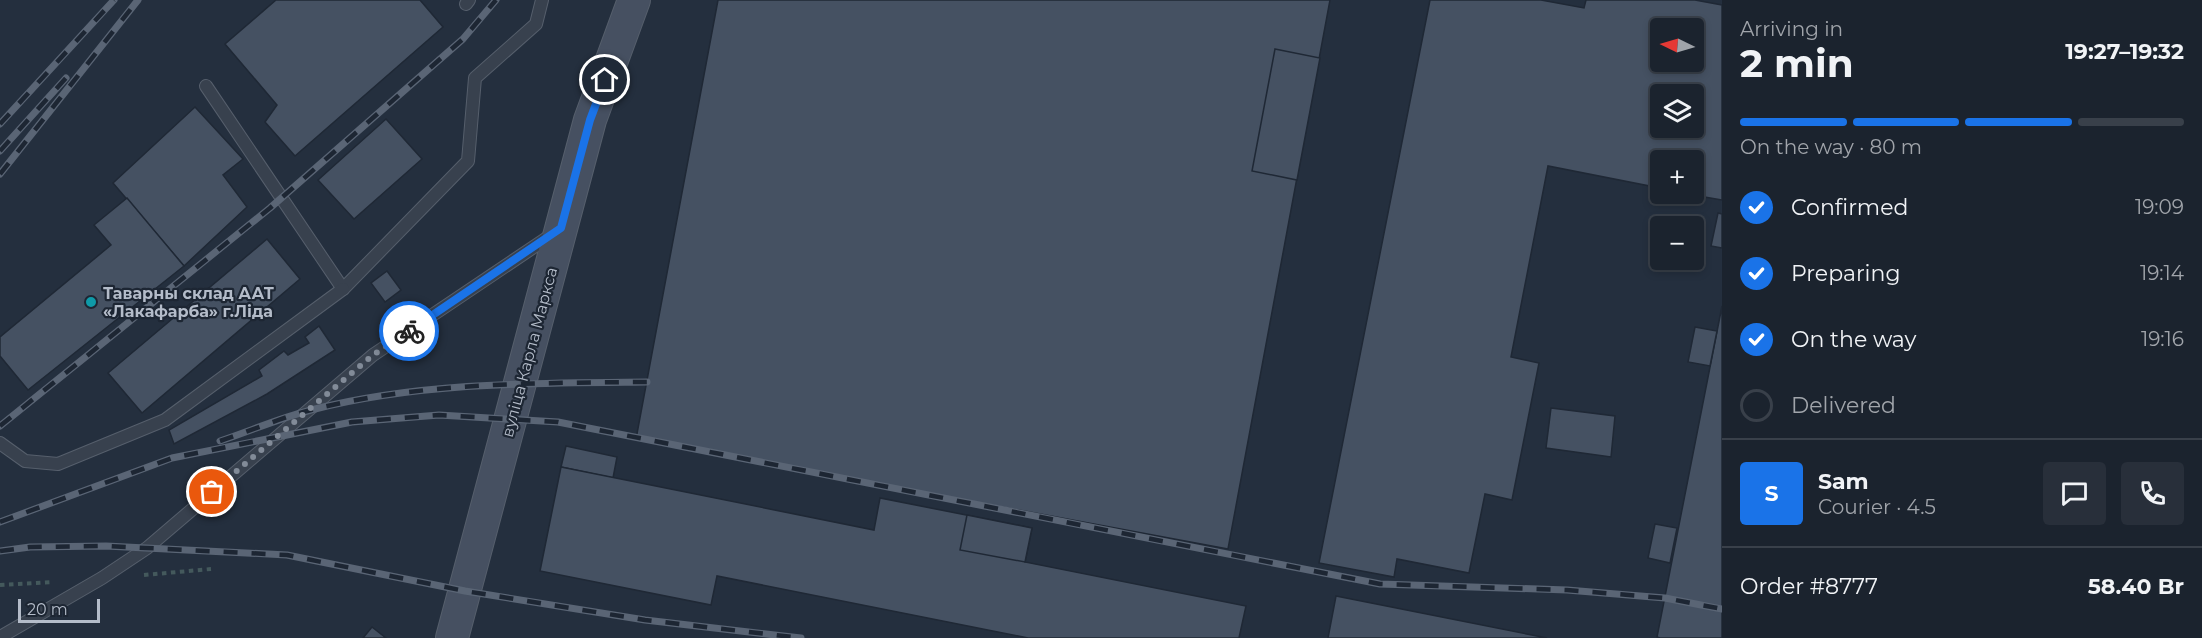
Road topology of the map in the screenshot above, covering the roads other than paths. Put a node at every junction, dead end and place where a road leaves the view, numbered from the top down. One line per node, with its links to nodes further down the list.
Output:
1 (543, 0): 5 (lane)
2 (634, 0): 4 (main road, вуліца Карла Маркса)
3 (206, 86): 5 (lane)
4 (561, 228): 7 (lane); 8 (main road, вуліца Карла Маркса)
5 (343, 289): 6 (lane)
6 (0, 443)
7 (2, 636)
8 (452, 638)

